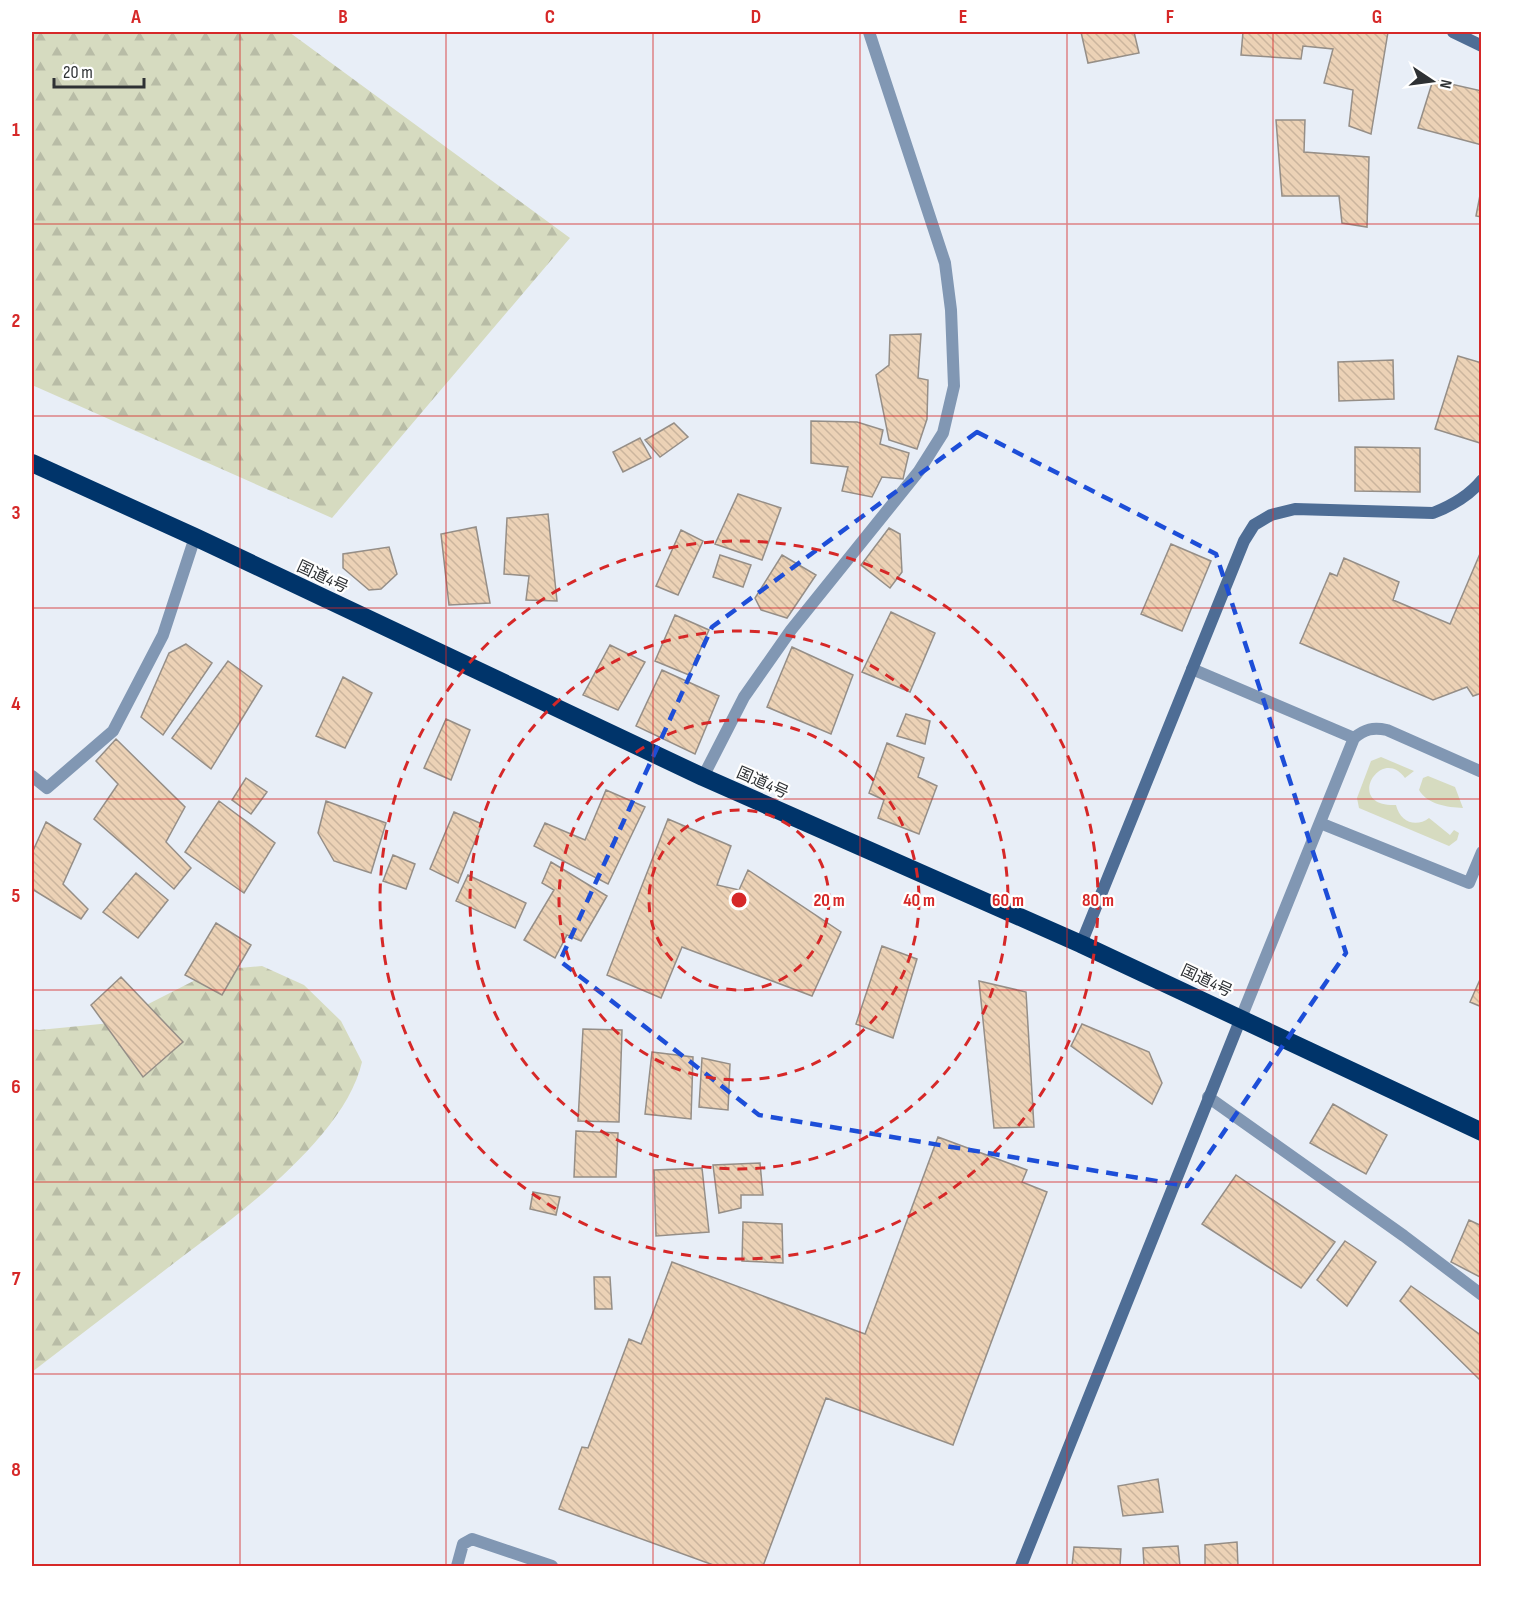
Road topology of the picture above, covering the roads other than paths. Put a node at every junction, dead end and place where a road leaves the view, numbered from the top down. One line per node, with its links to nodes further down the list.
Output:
1 (869, 32): 11 (street)
2 (1453, 32): 3 (street)
3 (1482, 46)
4 (32, 463): 6 (highway, 国道4号)
5 (1482, 480): 7 (street)
6 (195, 537): 10 (street); 11 (highway, 国道4号)
7 (1192, 669): 8 (street); 14 (street)
8 (1354, 738): 9 (street); 12 (street)
9 (1482, 772)
10 (32, 776)
11 (703, 777): 14 (highway, 国道4号)
12 (1320, 823): 13 (street); 15 (street)
13 (1482, 852)
14 (1081, 944): 15 (highway, 国道4号)
15 (1242, 1018): 16 (street); 17 (highway, 国道4号)
16 (1208, 1097): 18 (street); 21 (street)
17 (1482, 1132)
18 (1482, 1295)
19 (458, 1566): 20 (street)
20 (552, 1566)
21 (1021, 1566)

